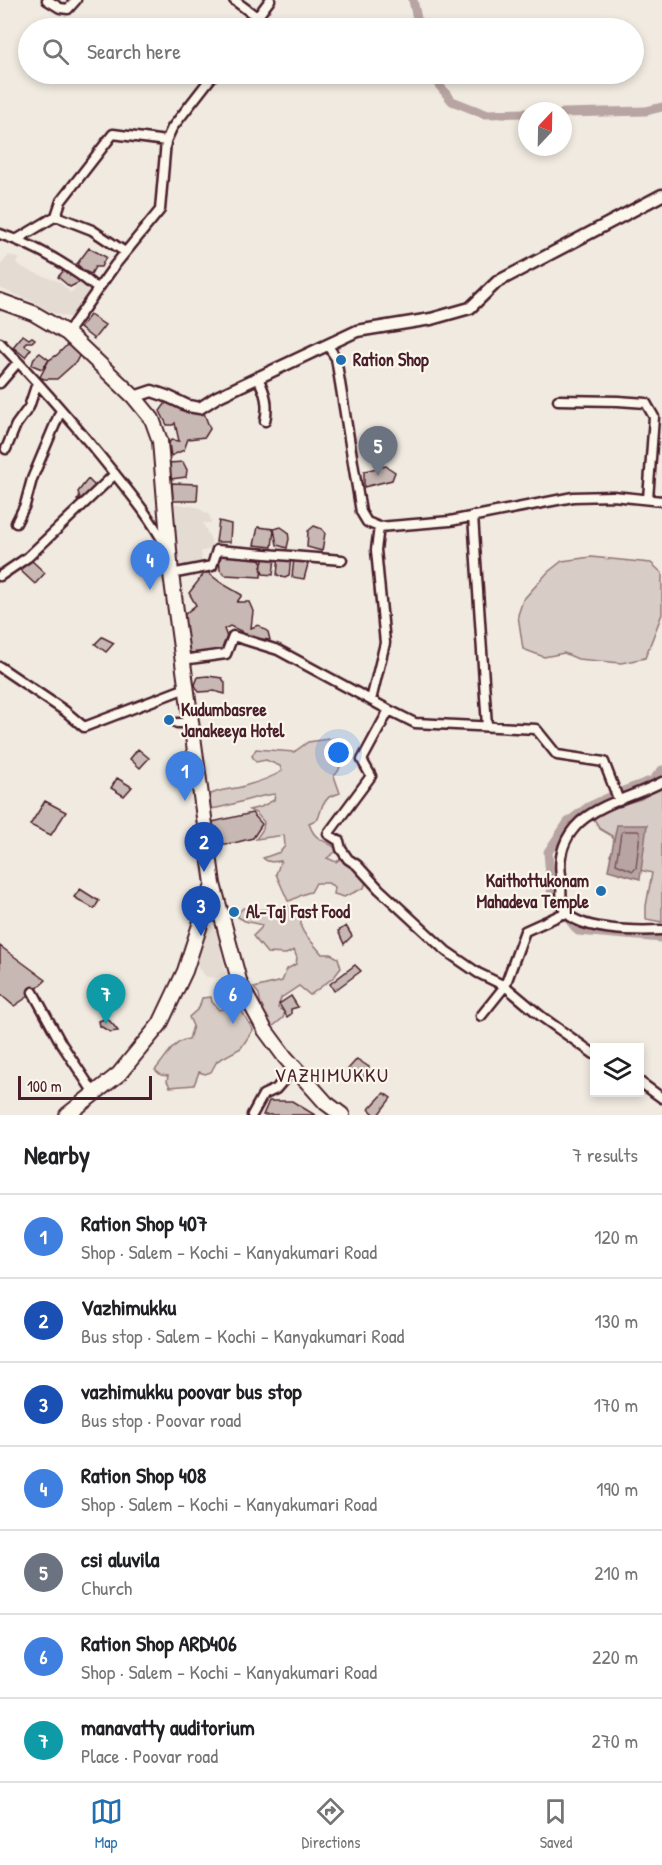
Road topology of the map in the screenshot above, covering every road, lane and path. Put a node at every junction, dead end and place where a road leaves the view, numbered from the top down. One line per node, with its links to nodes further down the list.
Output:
1 (47, 0): 2 (street)
2 (76, 0)
3 (234, 0): 5 (street)
4 (270, 0): 5 (street)
5 (257, 17)
6 (206, 84): 7 (street)
7 (166, 141): 9 (street); 12 (street)
8 (662, 195): 17 (street)
9 (56, 216): 11 (street); 12 (street)
10 (0, 234): 11 (street)
11 (16, 240): 13 (street)
12 (126, 252): 13 (street)
13 (98, 289): 15 (street)
14 (0, 301): 15 (main road)
15 (67, 333): 22 (main road)
16 (0, 343): 18 (street)
17 (328, 346): 19 (street); 32 (street)
18 (18, 362): 20 (street); 21 (street)
19 (258, 378): 22 (street); 25 (street)
20 (0, 383)
21 (37, 383): 24 (street); 26 (street)
22 (134, 397): 33 (main road)
23 (558, 400): 28 (street)
24 (62, 410): 27 (street); 31 (street)
25 (265, 421)
26 (6, 449)
27 (115, 474): 33 (street); 36 (street)
28 (648, 499): 29 (street); 30 (street)
29 (662, 501)
30 (473, 516): 32 (street); 42 (street)
31 (16, 523)
32 (379, 527): 40 (street)
33 (169, 554): 35 (main road)
34 (342, 560): 35 (street)
35 (171, 574): 37 (main road)
36 (0, 576)
37 (182, 660): 39 (main road); 40 (street)
38 (0, 667): 39 (street)
39 (186, 688): 45 (main road)
40 (371, 700): 41 (street)
41 (389, 710): 42 (street); 48 (street)
42 (487, 726): 44 (street)
43 (662, 782): 44 (street)
44 (619, 801): 46 (street)
45 (213, 884): 52 (main road); 54 (main road)
46 (567, 912): 47 (street); 48 (street)
47 (662, 930)
48 (505, 986): 50 (street); 51 (street)
49 (33, 992): 54 (street)
50 (481, 1016)
51 (590, 1051)
52 (294, 1068): 57 (street); 58 (main road)
53 (644, 1085): 55 (street)
54 (94, 1093): 56 (main road)
55 (662, 1098)
56 (67, 1115)
57 (252, 1115)
58 (342, 1115)

